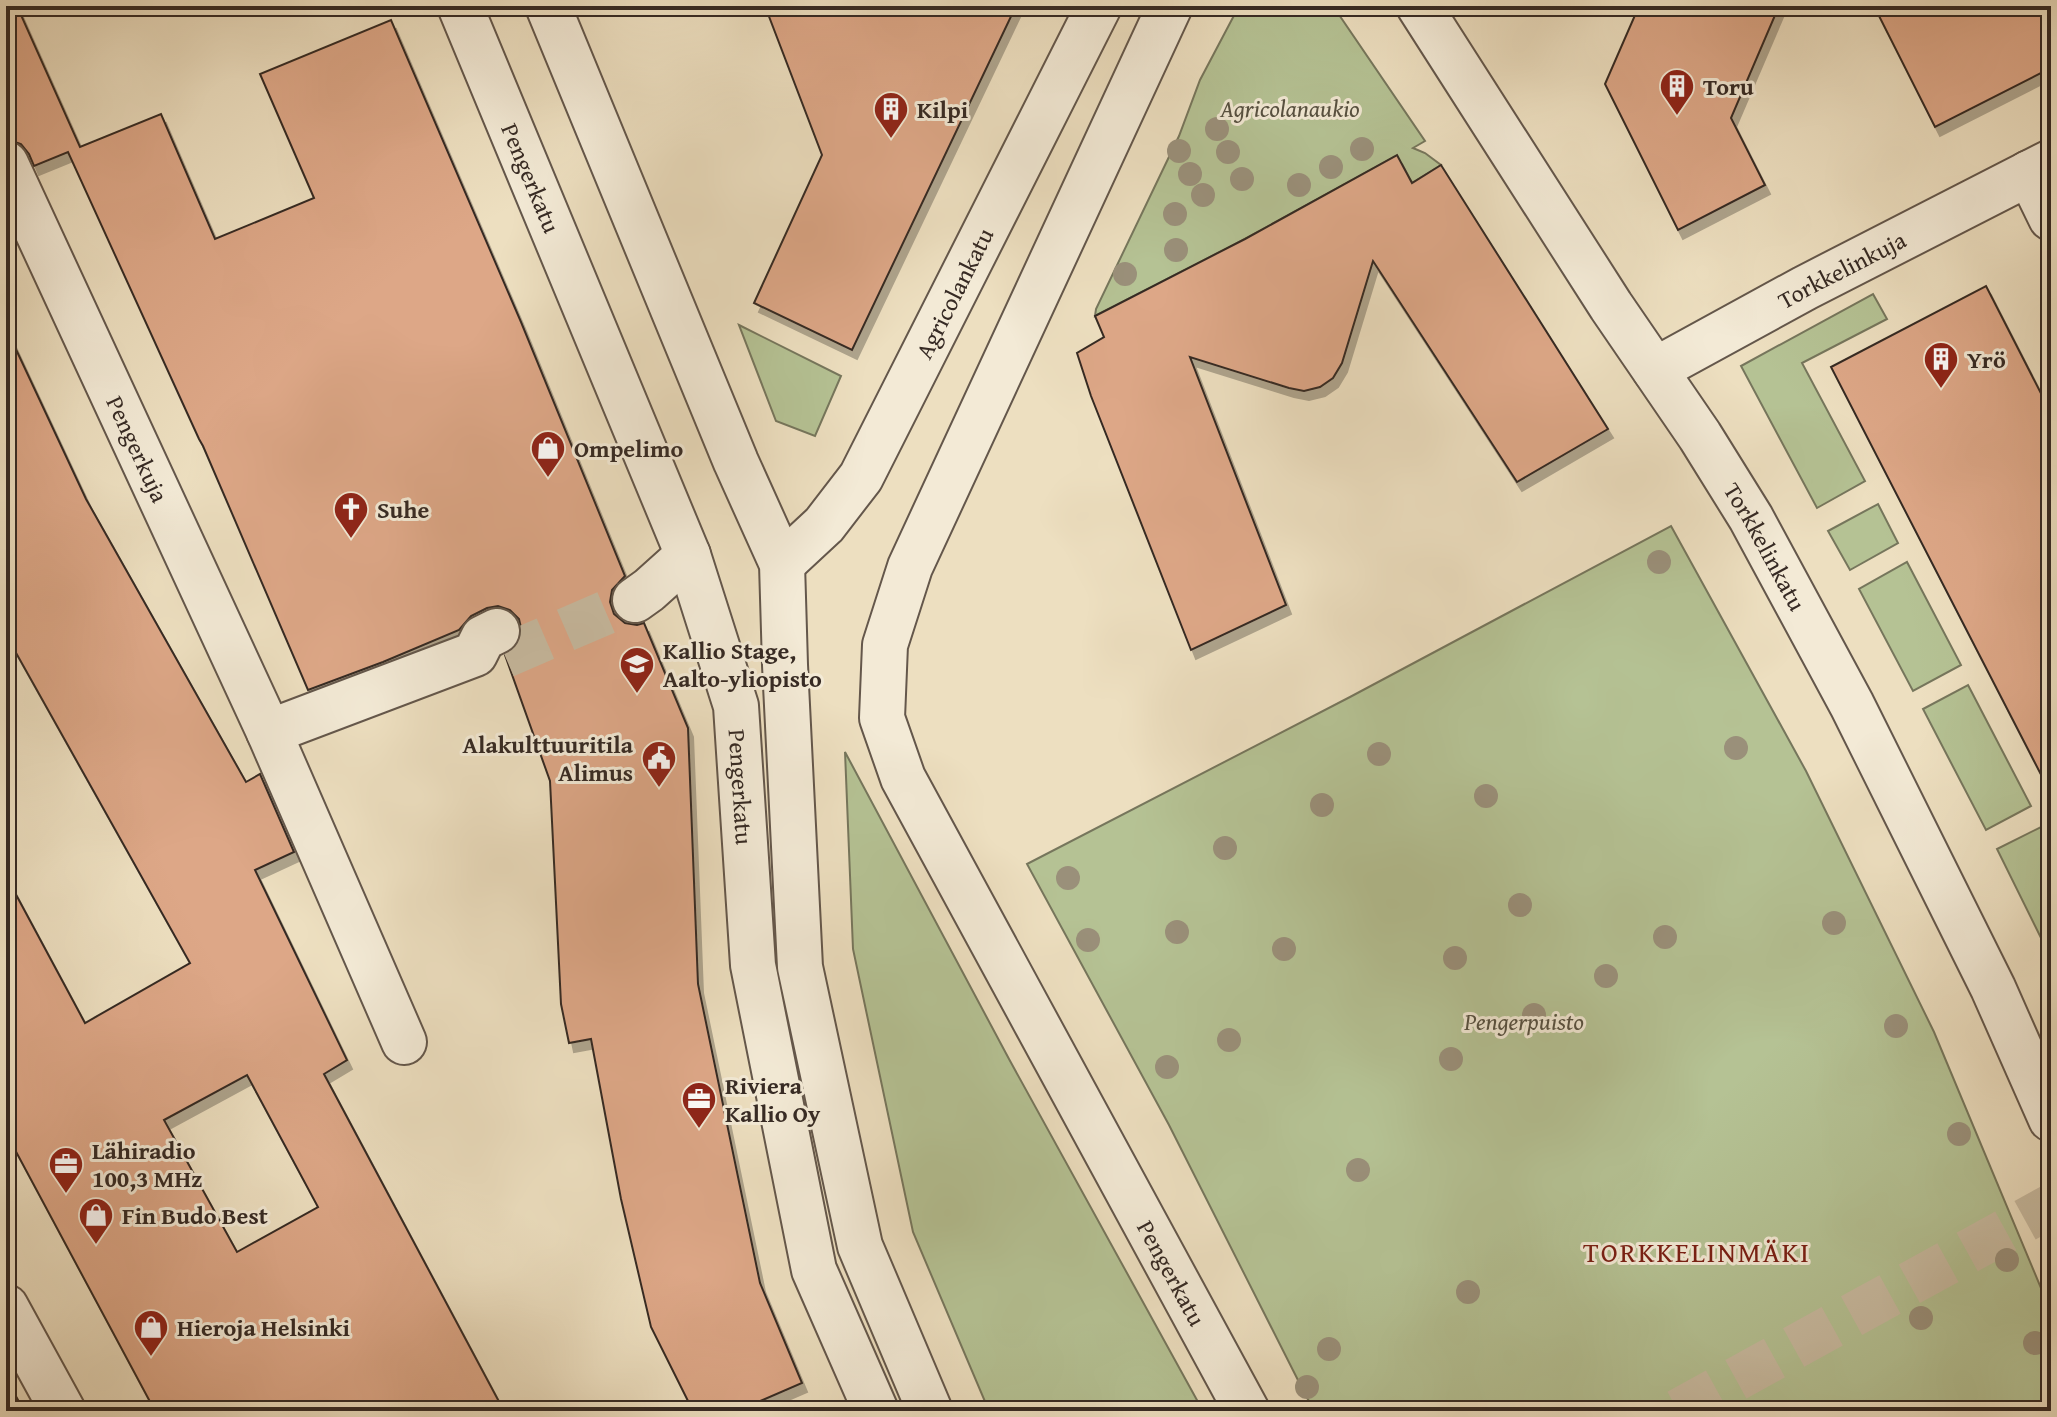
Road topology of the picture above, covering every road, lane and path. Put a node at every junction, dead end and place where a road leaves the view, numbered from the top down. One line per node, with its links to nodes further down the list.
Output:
1 (460, 6): 10 (street, Pengerkatu)
2 (548, 6): 11 (street, Pengerkatu)
3 (1099, 6): 11 (street, Agricolankatu)
4 (1170, 6): 21 (street, Pengerkatu)
5 (1419, 6): 9 (street, Torkkelinkatu)
6 (6, 164): 14 (street, Pengerkuja)
7 (2040, 168): 8 (street, Torkkelinkuja); 9 (street, Torkkelinkuja)
8 (2051, 218)
9 (1655, 370): 16 (street, Torkkelinkatu)
10 (688, 555): 12 (street); 19 (street, Pengerkatu)
11 (782, 564): 20 (street, Pengerkatu)
12 (630, 588)
13 (492, 647): 14 (street)
14 (269, 732): 15 (street, Pengerkuja)
15 (404, 1042)
16 (2051, 1119)
17 (6, 1307): 18 (street)
18 (63, 1411)
19 (876, 1411)
20 (930, 1411)
21 (1247, 1411)

